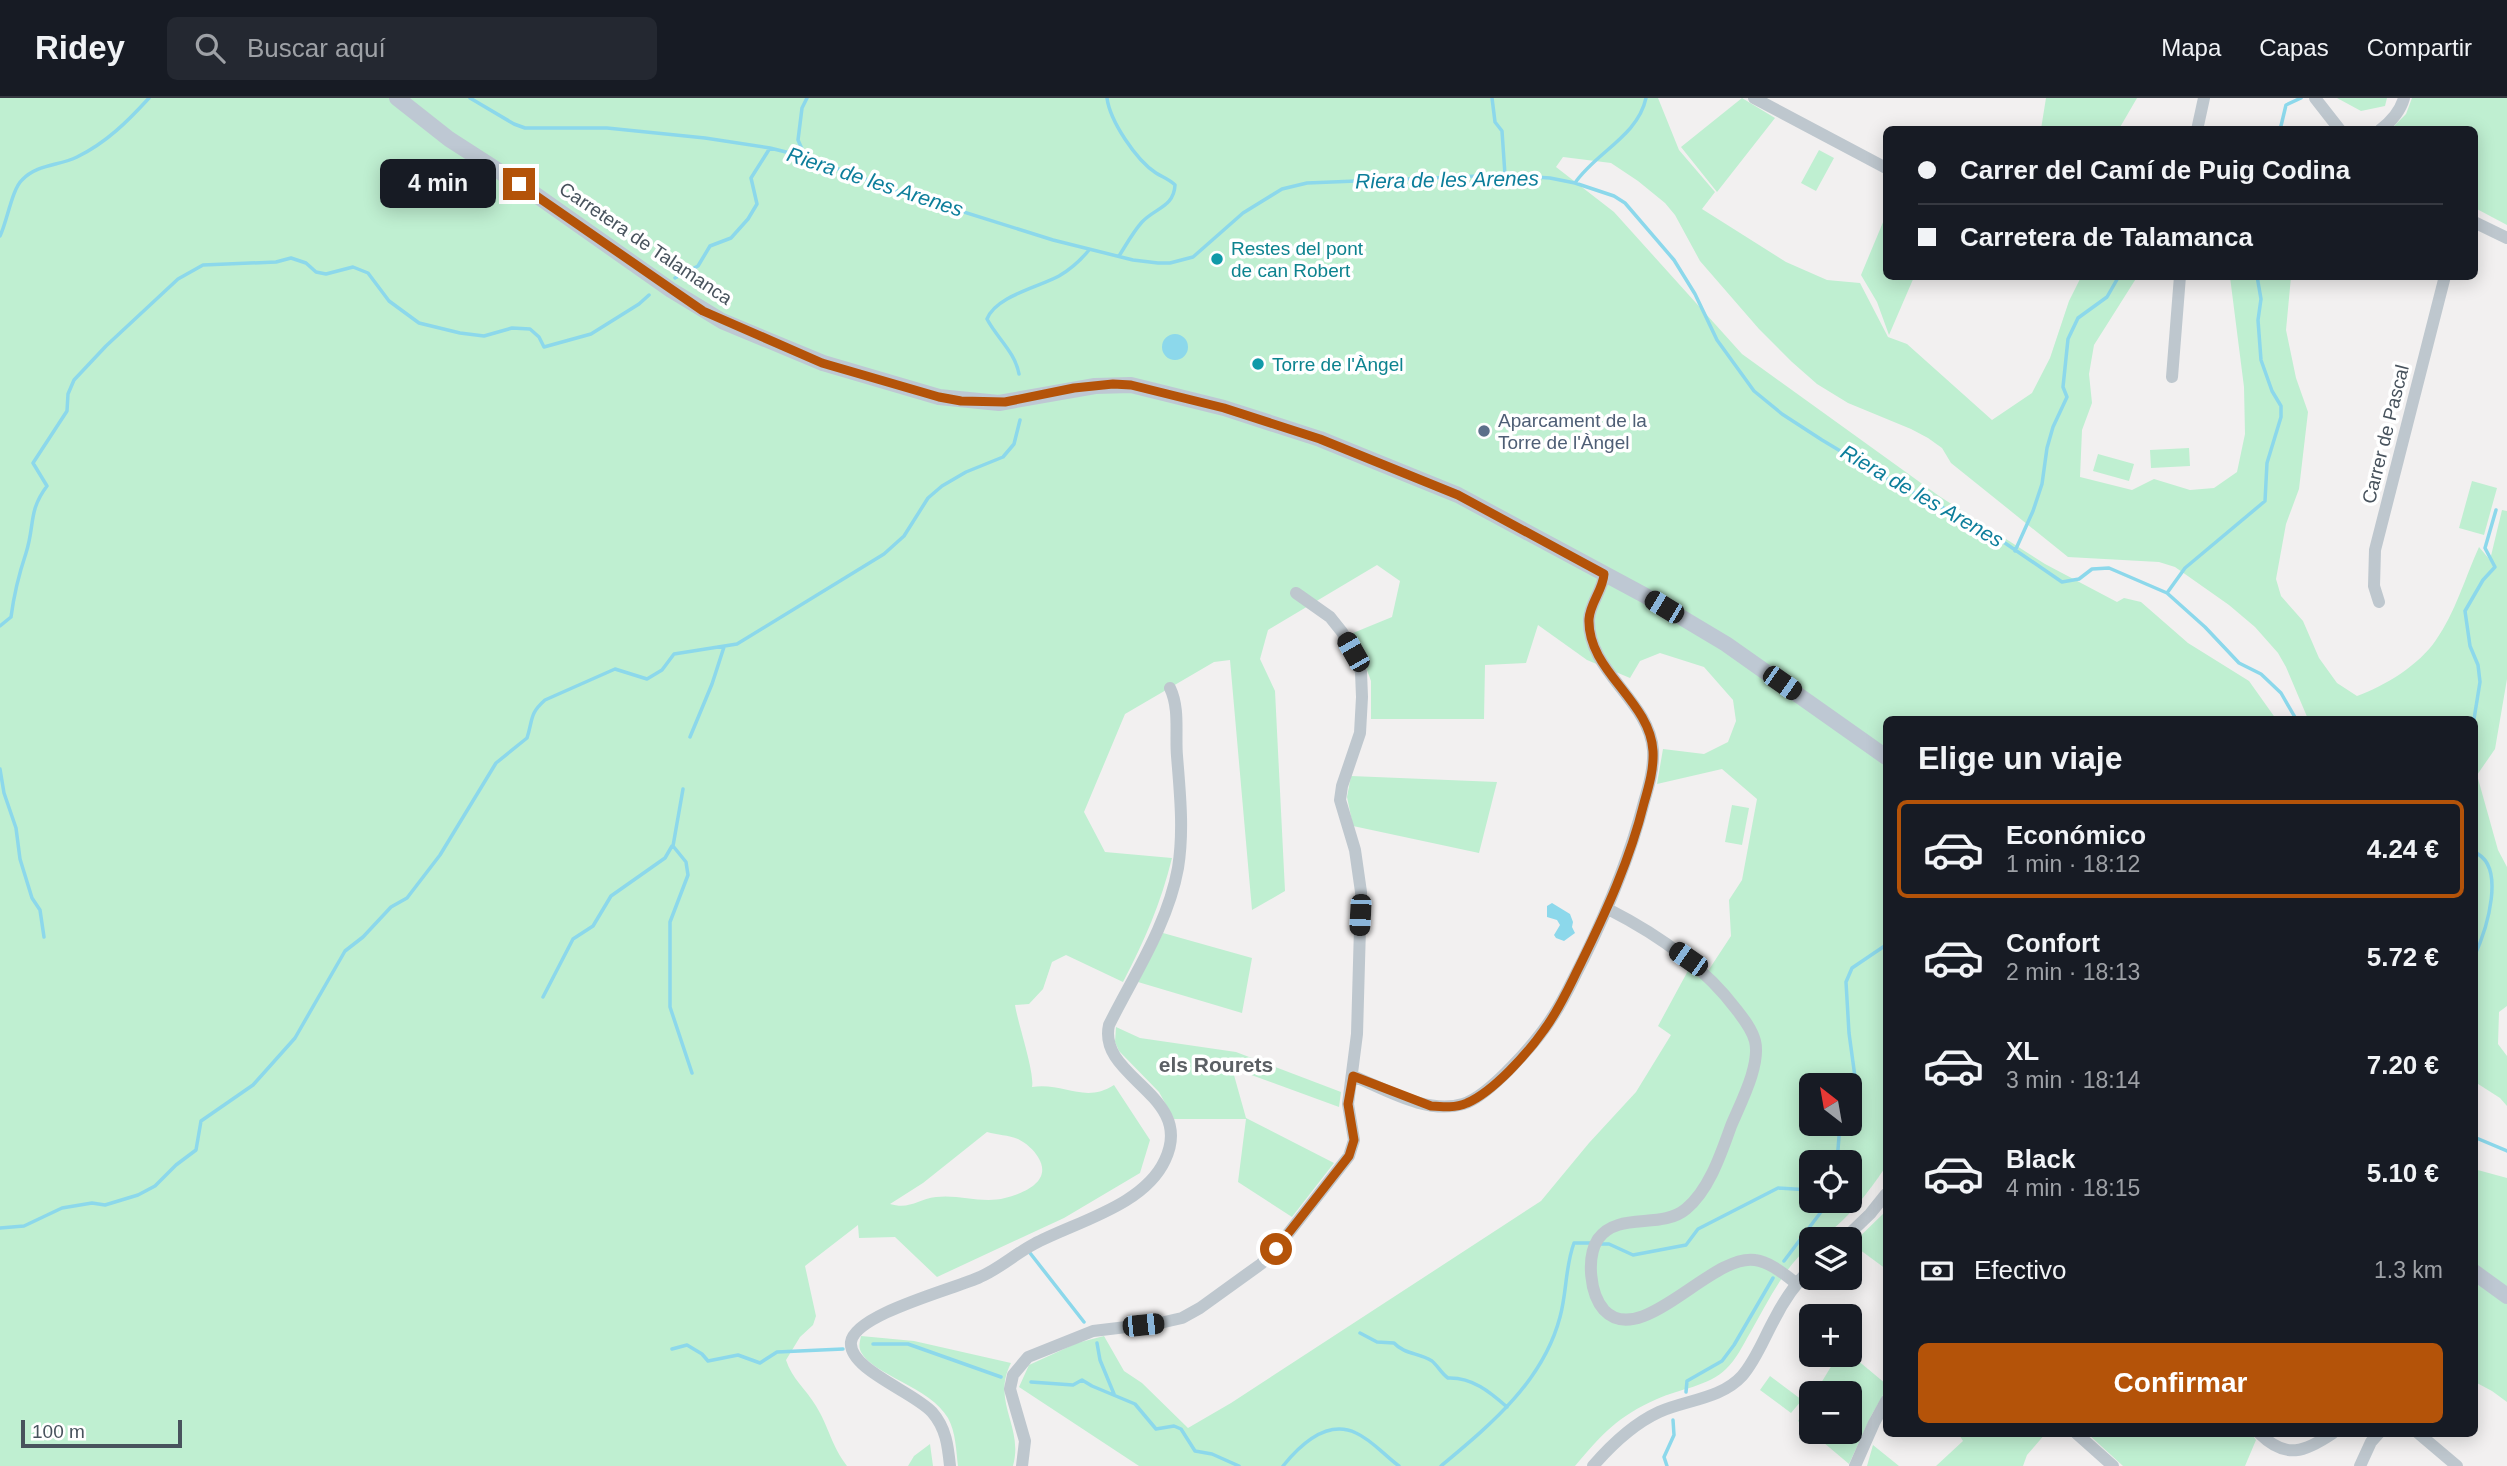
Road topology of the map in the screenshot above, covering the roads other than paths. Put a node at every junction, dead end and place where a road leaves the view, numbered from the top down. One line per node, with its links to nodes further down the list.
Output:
1 (397, 98): 15 (street, Carretera de Talamanca)
2 (1754, 98): 9 (street)
3 (2204, 98): 6 (street)
4 (2315, 98): 7 (street)
5 (2404, 98): 8 (street)
6 (2198, 126)
7 (2337, 126)
8 (2385, 126)
9 (1883, 166)
10 (2478, 224): 11 (street)
11 (2507, 238)
12 (2180, 280): 14 (street)
13 (2444, 280): 17 (street, Carrer de Pascal)
14 (2172, 377)
15 (1604, 574): 19 (street, Carretera de Talamanca); 20 (street)
16 (1296, 593): 21 (street)
17 (2379, 602)
18 (1170, 688): 34 (street)
19 (1883, 755)
20 (1608, 909): 21 (street); 26 (street)
21 (1353, 1076): 35 (street)
22 (1883, 1198): 23 (street)
23 (1856, 1227)
24 (2478, 1275): 27 (street)
25 (1799, 1280): 26 (street)
26 (1796, 1283): 36 (street)
27 (2507, 1296)
28 (1883, 1406): 37 (street)
29 (2080, 1437): 38 (street)
30 (2264, 1437): 31 (street)
31 (2327, 1437)
32 (2375, 1437): 39 (street)
33 (2423, 1437): 40 (street)
34 (950, 1466)
35 (1021, 1466)
36 (1593, 1466)
37 (1856, 1466)
38 (2113, 1466)
39 (2360, 1466)
40 (2457, 1466)

